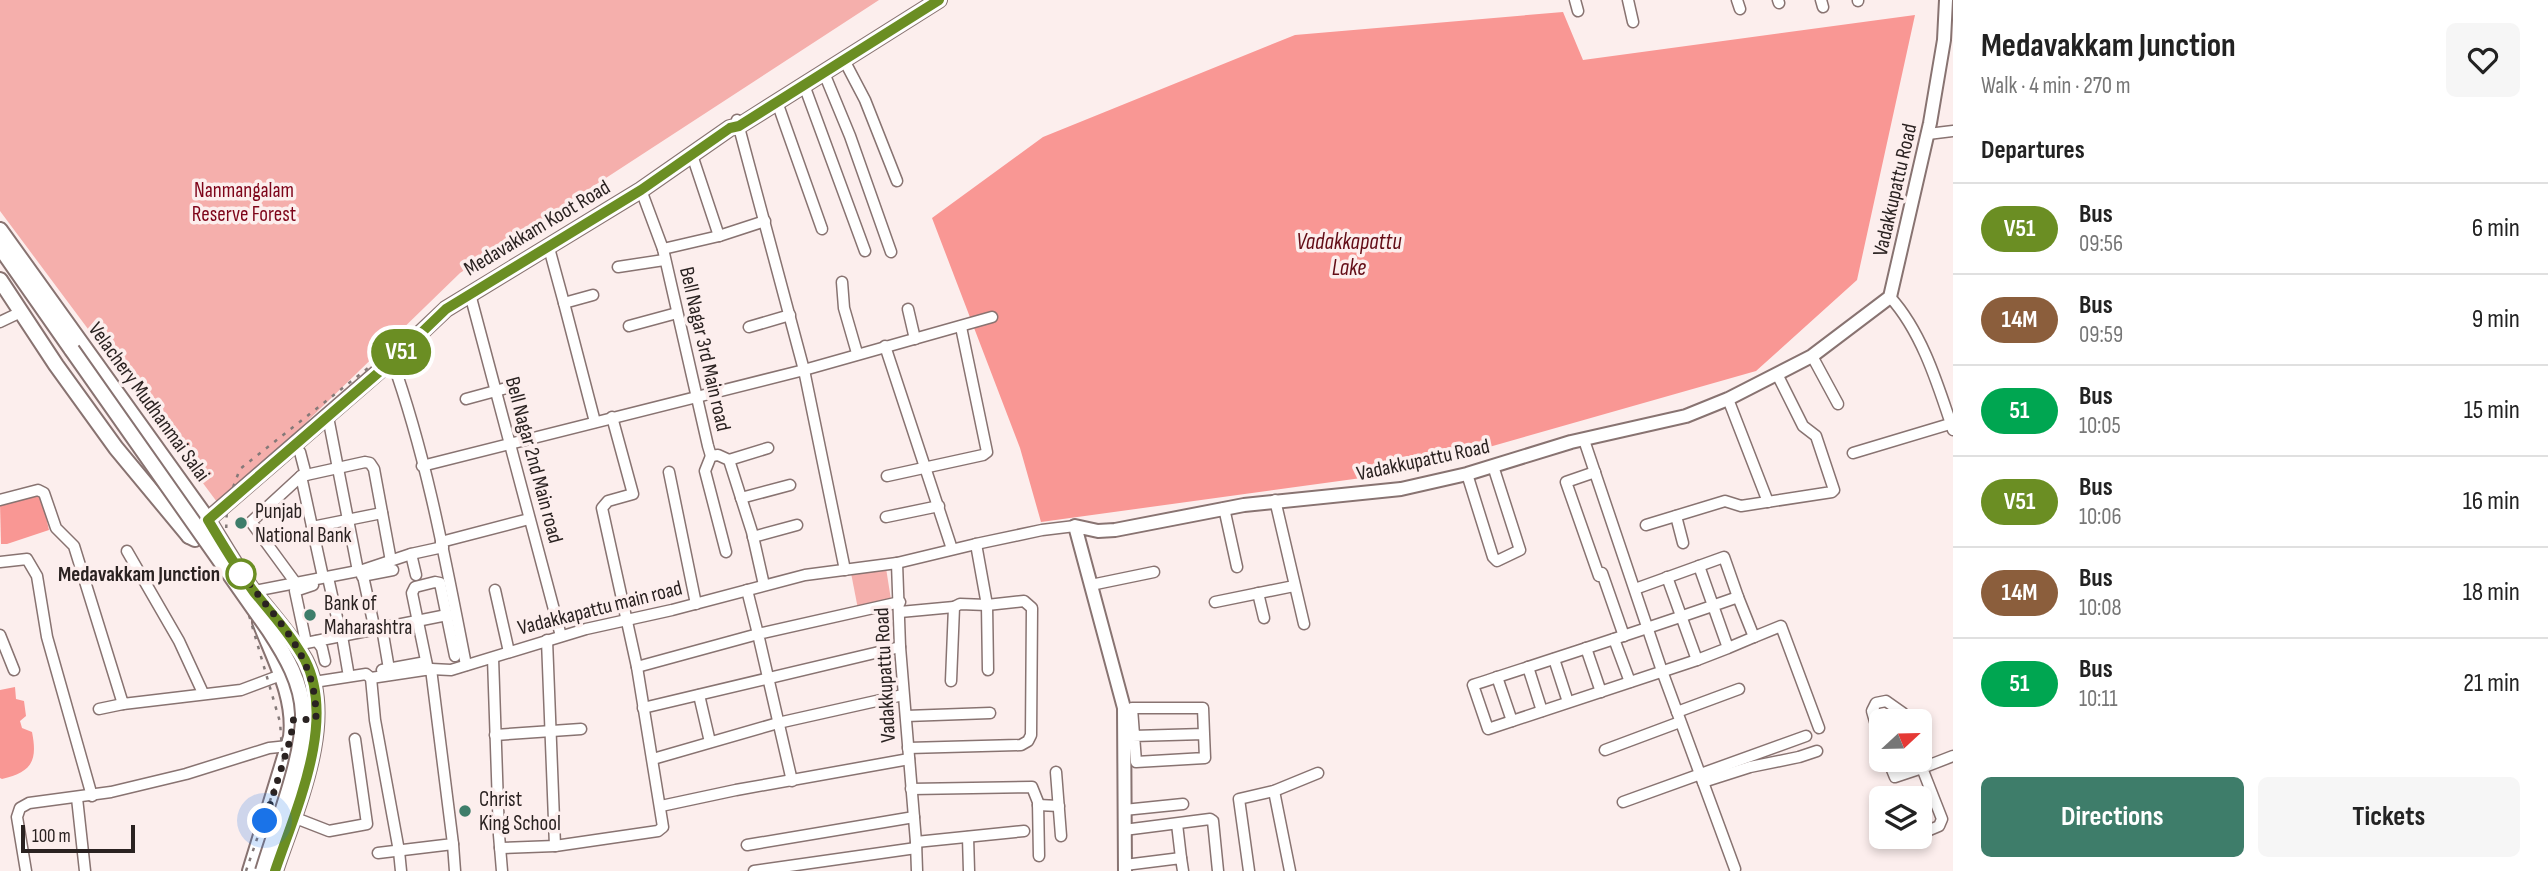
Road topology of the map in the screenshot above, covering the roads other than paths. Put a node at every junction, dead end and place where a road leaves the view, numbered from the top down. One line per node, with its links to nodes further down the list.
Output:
1 (933, 0): 12 (main road)
2 (939, 0): 8 (main road, Medavakkam Koot Road)
3 (1575, 0): 6 (street)
4 (1628, 0): 7 (street)
5 (1946, 0): 14 (street, Vadakkupattu Road)
6 (1578, 11)
7 (1633, 22)
8 (844, 60): 9 (main road, Medavakkam Koot Road); 16 (street)
9 (824, 73): 10 (main road, Medavakkam Koot Road); 25 (street)
10 (804, 85): 11 (main road, Medavakkam Koot Road); 24 (street)
11 (778, 102): 12 (main road, Medavakkam Koot Road); 19 (street)
12 (735, 125): 15 (main road, Medavakkam Koot Road); 18 (street)
13 (1953, 131): 14 (street)
14 (1928, 134): 32 (street, Vadakkupattu Road)
15 (692, 155): 17 (main road, Medavakkam Koot Road); 21 (street)
16 (897, 180)
17 (641, 190): 23 (main road, Medavakkam Koot Road); 26 (street, Bell Nagar 3rd Main road)
18 (765, 220): 21 (street); 37 (street)
19 (822, 229)
20 (0, 230): 88 (main road, Velachery Mudhanmai Salai)
21 (719, 236): 26 (street)
22 (0, 247): 250 (main road, bridge)
23 (549, 248): 30 (main road, Medavakkam Koot Road); 33 (street)
24 (865, 251)
25 (891, 252)
26 (664, 254): 27 (street); 36 (street, Bell Nagar 3rd Main road)
27 (618, 267)
28 (0, 280): 35 (main road)
29 (842, 282): 45 (street)
30 (470, 295): 47 (main road, Medavakkam Koot Road); 51 (street, Bell Nagar 2nd Main road)
31 (593, 295): 33 (street)
32 (1890, 297): 46 (street, Vadakkupattu Road); 59 (street)
33 (564, 303): 58 (street)
34 (908, 309): 43 (street)
35 (21, 312): 39 (street); 94 (main road)
36 (677, 313): 40 (street); 53 (street, Bell Nagar 3rd Main road)
37 (790, 315): 41 (street); 48 (street)
38 (992, 317): 42 (street)
39 (0, 322)
40 (629, 326)
41 (749, 327)
42 (961, 327): 43 (street); 70 (street)
43 (915, 339): 44 (street)
44 (885, 346): 45 (street); 70 (street)
45 (858, 353): 48 (street)
46 (1812, 356): 49 (street, Vadakkupattu Road); 55 (street)
47 (393, 360): 56 (main road, Medavakkam Koot Road); 67 (street)
48 (804, 370): 53 (street); 109 (street)
49 (1777, 374): 54 (street, Vadakkupattu Road); 80 (street)
50 (510, 387): 51 (street)
51 (496, 391): 52 (street); 61 (street, Bell Nagar 2nd Main road)
52 (466, 399)
53 (696, 399): 57 (street); 65 (street, Bell Nagar 3rd Main road)
54 (1728, 399): 60 (street, Vadakkupattu Road); 80 (street)
55 (1838, 404)
56 (328, 417): 69 (street); 81 (main road, Medavakkam Koot Road)
57 (612, 417): 58 (street); 135 (street)
58 (595, 422): 61 (street)
59 (1952, 426): 64 (street)
60 (1584, 440): 68 (street, Vadakkupattu Road); 72 (street)
61 (510, 443): 67 (street); 87 (street, Bell Nagar 2nd Main road)
62 (768, 448): 66 (street)
63 (300, 452): 74 (street)
64 (1853, 453)
65 (711, 456): 66 (street, Bell Nagar 3rd Main road); 101 (street)
66 (729, 460): 77 (street, Bell Nagar 3rd Main road)
67 (422, 466): 97 (street)
68 (1493, 466): 73 (street, Vadakkupattu Road); 73 (street)
69 (338, 468): 74 (street); 84 (street); 89 (street)
70 (926, 469): 75 (street); 82 (street)
71 (669, 472): 126 (street)
72 (1595, 472): 119 (street); 143 (street)
73 (1467, 474): 79 (street, Vadakkupattu Road)
74 (303, 475): 93 (street); 115 (street)
75 (887, 476)
76 (790, 485): 77 (street)
77 (741, 498): 95 (street, Bell Nagar 3rd Main road)
78 (0, 500): 179 (street)
79 (1275, 500): 83 (street, Vadakkupattu Road); 118 (street)
80 (1768, 502): 85 (street)
81 (227, 505): 88 (main road, Medavakkam Koot Road); 108 (main road)
82 (939, 506): 86 (street); 99 (street)
83 (1224, 509): 92 (street, Vadakkupattu Road); 107 (street)
84 (382, 513): 89 (street); 105 (street)
85 (1676, 516): 91 (street); 96 (street)
86 (886, 517)
87 (529, 519): 97 (street); 142 (street, Bell Nagar 2nd Main road)
88 (208, 520): 94 (main road, Medavakkam Koot Road); 108 (main road, Velachery Mudhanmai Salai)
89 (348, 520): 93 (street); 111 (street)
90 (797, 525): 95 (street)
91 (1646, 525)
92 (1075, 526): 98 (street, Vadakkupattu Road); 116 (street)
93 (312, 527): 114 (street)
94 (189, 536): 166 (main road)
95 (753, 537): 117 (street, Bell Nagar 3rd Main road)
96 (1684, 543)
97 (442, 544): 102 (street); 157 (street)
98 (975, 544): 99 (street, Vadakkupattu Road); 127 (street)
99 (953, 549): 104 (street, Vadakkupattu Road)
100 (127, 551): 175 (street)
101 (726, 552)
102 (411, 554): 105 (street); 112 (street)
103 (0, 562): 220 (street)
104 (897, 563): 109 (street, Vadakkapattu main road); 129 (street, Vadakkupattu Road)
105 (392, 565): 111 (street)
106 (1699, 566): 113 (street); 124 (street); 128 (street)
107 (1237, 567)
108 (238, 569): 122 (main road, Velachery Mudhanmai Salai)
109 (845, 570): 117 (street, Vadakkapattu main road)
110 (1154, 572): 116 (street)
111 (360, 573): 114 (street); 137 (street)
112 (416, 575)
113 (1667, 578): 119 (street); 132 (street)
114 (326, 580): 115 (street); 139 (street); 146 (street)
115 (295, 582): 122 (street)
116 (1091, 585): 181 (street)
117 (764, 586): 121 (street, Vadakkapattu main road)
118 (1294, 586): 123 (street); 136 (street)
119 (1635, 589): 138 (street)
120 (495, 590): 151 (street)
121 (747, 590): 126 (street, Vadakkapattu main road); 140 (street)
122 (254, 591): 146 (main road, Velachery Mudhanmai Salai)
123 (1258, 593): 125 (street); 133 (street)
124 (1738, 597): 128 (street); 144 (street)
125 (1215, 602)
126 (696, 604): 135 (street, Vadakkapattu main road)
127 (986, 605): 130 (street); 163 (street); 203 (street)
128 (1713, 606): 132 (street); 150 (street)
129 (900, 607): 130 (street); 140 (street); 148 (street, Vadakkupattu Road)
130 (954, 607): 170 (street)
131 (447, 615): 134 (street); 134 (street); 152 (street)
132 (1682, 617): 138 (street); 155 (street)
133 (1265, 618)
134 (413, 620): 137 (street); 158 (street)
135 (628, 620): 142 (street, Vadakkapattu main road); 159 (street)
136 (1304, 624)
137 (378, 627): 139 (street); 161 (street)
138 (1649, 628): 143 (street); 165 (street)
139 (341, 634): 146 (street); 147 (street); 164 (street)
140 (758, 634): 159 (street); 168 (street)
141 (0, 635): 162 (street)
142 (561, 636): 145 (street, Vadakkapattu main road)
143 (1619, 637): 149 (street); 172 (street)
144 (1754, 637): 150 (street); 193 (street)
145 (547, 640): 151 (street, Vadakkapattu main road); 195 (street)
146 (298, 641): 147 (street); 171 (main road, Velachery Mudhanmai Salai)
147 (317, 641): 156 (street)
148 (900, 647): 168 (street); 177 (street, Vadakkupattu Road)
149 (1586, 648): 154 (street); 174 (street)
150 (1728, 648): 155 (street)
151 (509, 652): 153 (street, Vadakkapattu main road)
152 (455, 656)
153 (493, 658): 157 (street, Vadakkapattu main road); 197 (street)
154 (1554, 659): 160 (street); 178 (street)
155 (1697, 660): 165 (street)
156 (325, 661)
157 (466, 665): 158 (street, Vadakkapattu main road)
158 (428, 667): 161 (street); 167 (street, Vadakkapattu main road); 236 (street)
159 (637, 667): 180 (street)
160 (1528, 667): 169 (street); 185 (street)
161 (389, 669): 167 (street)
162 (14, 670)
163 (988, 670)
164 (348, 671)
165 (1662, 671): 172 (street); 188 (street)
166 (281, 675): 175 (street); 190 (main road)
167 (371, 675): 171 (street, Vadakkapattu main road); 241 (street)
168 (768, 677): 176 (street); 192 (street)
169 (1497, 677): 191 (street); 191 (street)
170 (951, 681)
171 (314, 682): 189 (main road, Velachery Mudhanmai Salai)
172 (1629, 682): 174 (street)
173 (1739, 689): 188 (street)
174 (1601, 691): 178 (street)
175 (203, 693): 179 (street)
176 (699, 695): 180 (street); 201 (street)
177 (904, 695): 187 (street, Vadakkupattu Road); 192 (street)
178 (1568, 702): 185 (street)
179 (123, 704): 182 (street)
180 (643, 708): 207 (street)
181 (1128, 708): 196 (street); 198 (street)
182 (99, 709)
183 (1873, 709): 184 (street)
184 (1897, 709)
185 (1542, 710): 191 (street)
186 (990, 713): 187 (street)
187 (906, 716): 203 (street, Vadakkupattu Road)
188 (1678, 717): 204 (street); 215 (street)
189 (316, 719): 190 (main road); 228 (main road, Velachery Mudhanmai Salai)
190 (293, 720): 202 (main road)
191 (1512, 721)
192 (778, 723): 201 (street); 216 (street)
193 (1819, 728)
194 (581, 729): 195 (street)
195 (551, 730): 197 (street); 239 (street)
196 (1204, 734): 198 (street); 209 (street)
197 (495, 735): 240 (street)
198 (1129, 735): 209 (street)
199 (1806, 736): 215 (street)
200 (355, 738): 228 (street)
201 (710, 742): 207 (street)
202 (288, 746): 220 (street); 249 (main road)
203 (908, 747): 208 (street, Vadakkupattu Road)
204 (1605, 750)
205 (1817, 751): 215 (street)
206 (1953, 757): 210 (street)
207 (653, 759): 225 (street)
208 (909, 759): 216 (street); 217 (street, Vadakkupattu Road)
209 (1130, 763): 227 (street)
210 (1932, 764)
211 (1056, 772): 226 (street)
212 (1893, 772): 213 (street)
213 (1910, 772)
214 (1318, 773): 218 (street)
215 (1701, 779): 222 (street); 246 (street)
216 (792, 782): 225 (street)
217 (911, 789): 224 (street); 229 (street, Vadakkupattu Road)
218 (1274, 791): 260 (street); 261 (street)
219 (1932, 794): 231 (street)
220 (92, 796): 221 (street)
221 (77, 798): 247 (street); 248 (street)
222 (1623, 802)
223 (1183, 804): 227 (street)
224 (1038, 805): 226 (street); 243 (street)
225 (661, 806): 239 (street)
226 (1059, 806): 234 (street)
227 (1125, 810): 232 (street)
228 (293, 817): 251 (main road, Velachery Mudhanmai Salai)
229 (914, 817): 237 (street); 238 (street, Vadakkupattu Road)
230 (1177, 824): 232 (street); 244 (street); 259 (street)
231 (1932, 829)
232 (1124, 830): 245 (street)
233 (1024, 831): 235 (street)
234 (1062, 836)
235 (968, 837): 238 (street); 257 (street)
236 (453, 844): 241 (street); 253 (street)
237 (747, 845)
238 (916, 845): 255 (street); 256 (street, Vadakkupattu Road)
239 (555, 846): 240 (street)
240 (500, 848): 254 (street)
241 (399, 851): 242 (street); 252 (street)
242 (378, 853)
243 (1039, 856)
244 (1181, 859): 245 (street); 258 (street)
245 (1125, 868)
246 (1735, 869)
247 (26, 871)
248 (85, 871)
249 (250, 871)
250 (263, 871)
251 (275, 871)
252 (401, 871)
253 (455, 871)
254 (502, 871)
255 (754, 871)
256 (917, 871)
257 (969, 871)
258 (1183, 871)
259 (1218, 871)
260 (1249, 871)
261 (1290, 871)

